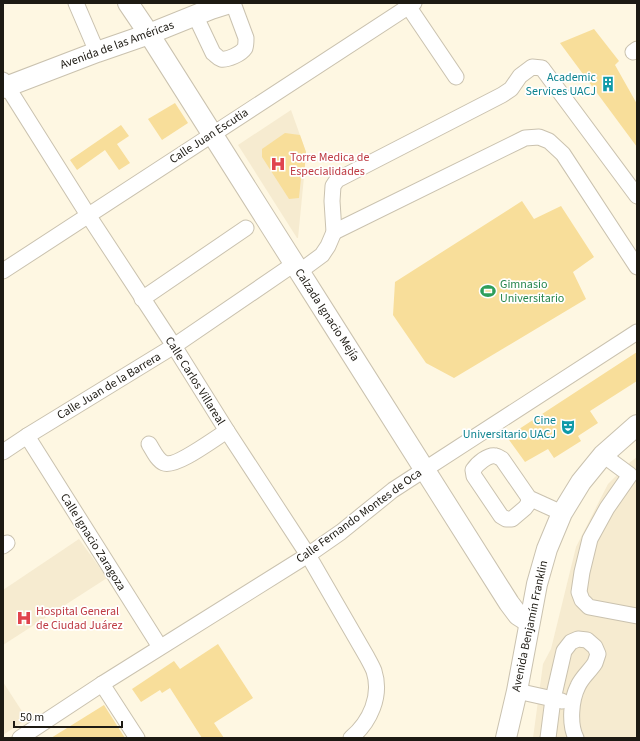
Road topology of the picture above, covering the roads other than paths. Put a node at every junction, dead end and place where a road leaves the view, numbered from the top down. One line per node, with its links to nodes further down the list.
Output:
1 (76, 3): 7 (street)
2 (128, 3): 6 (main road, Calzada Ignacio Mejía)
3 (232, 3): 5 (main road, Avenida de las Américas); 5 (street)
4 (410, 4): 8 (street); 10 (street, Calle Juan Escutia)
5 (204, 9): 6 (main road, Avenida de las Américas)
6 (149, 34): 7 (main road, Avenida de las Américas); 10 (main road, Calzada Ignacio Mejía)
7 (97, 52): 9 (main road, Avenida de las Américas)
8 (456, 77)
9 (4, 85): 12 (street, Calle Carlos Villareal)
10 (212, 134): 12 (street, Calle Juan Escutia); 16 (main road, Calzada Ignacio Mejía)
11 (637, 196): 14 (street)
12 (88, 215): 17 (street, Calle Juan Escutia); 18 (street, Calle Carlos Villareal)
13 (246, 228): 18 (street)
14 (334, 232): 15 (street); 16 (street, Calle Juan de la Barrera)
15 (637, 267)
16 (297, 268): 20 (street, Calle Juan de la Barrera); 27 (main road, Calzada Ignacio Mejía)
17 (3, 270)
18 (142, 299): 20 (street, Calle Carlos Villareal)
19 (637, 332): 27 (street, Calle Fernando Montes de Oca)
20 (174, 346): 22 (street, Calle Carlos Villareal); 23 (street, Calle Juan de la Barrera)
21 (637, 425): 26 (main road, Avenida Benjamín Franklin)
22 (227, 431): 24 (street); 31 (street, Calle Carlos Villareal)
23 (27, 436): 25 (street, Calle Juan de la Barrera); 34 (street, Calle Ignacio Zaragoza)
24 (149, 444)
25 (3, 452)
26 (603, 455): 28 (street); 30 (main road, Avenida Benjamín Franklin)
27 (425, 468): 31 (street, Calle Fernando Montes de Oca); 33 (main road, Calzada Ignacio Mejía)
28 (635, 472): 32 (street)
29 (529, 498): 30 (street)
30 (562, 513): 33 (main road, Avenida Benjamín Franklin)
31 (308, 555): 34 (street, Calle Fernando Montes de Oca); 41 (street, Calle Carlos Villareal)
32 (637, 616)
33 (529, 622): 36 (main road, Avenida Benjamín Franklin)
34 (160, 647): 35 (street, Calle Fernando Montes de Oca)
35 (102, 684): 39 (street, Calle Fernando Montes de Oca); 40 (street)
36 (517, 691): 37 (street); 42 (main road, Avenida Benjamín Franklin)
37 (552, 699): 38 (street); 38 (street); 43 (street)
38 (572, 703): 44 (street)
39 (20, 738)
40 (137, 738)
41 (351, 738)
42 (506, 738)
43 (548, 738)
44 (576, 738)

